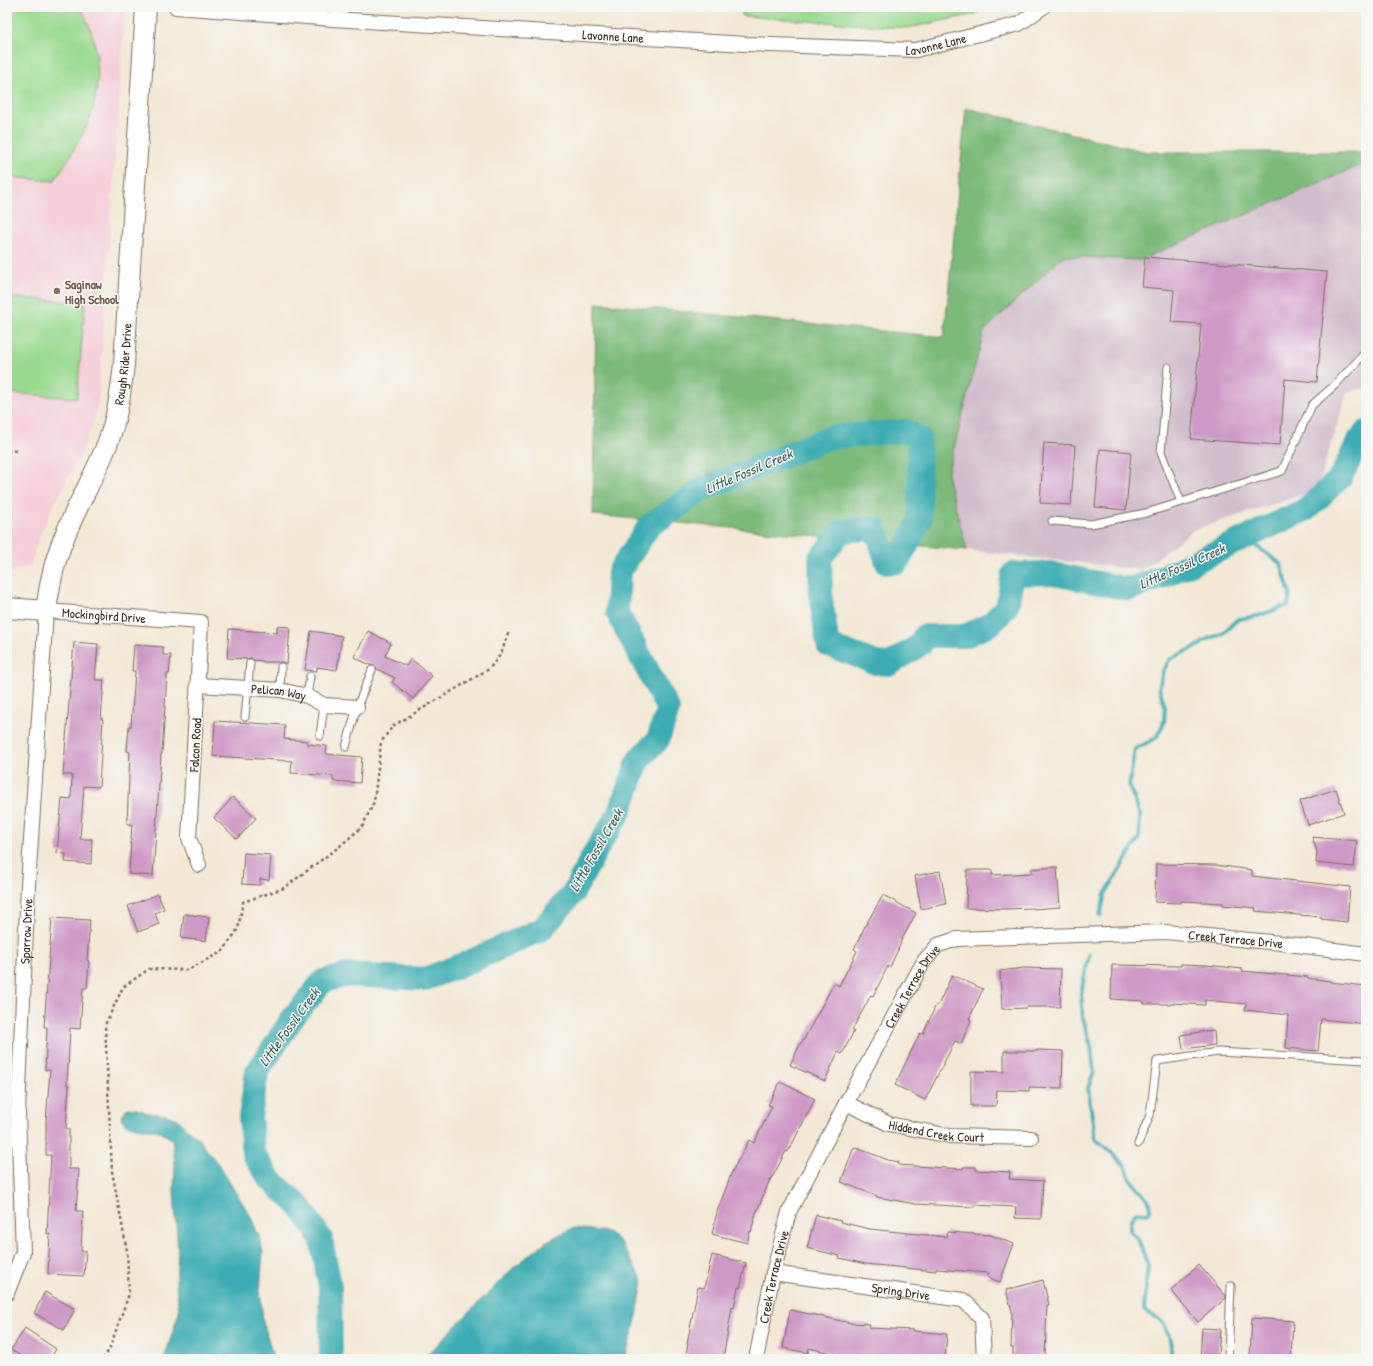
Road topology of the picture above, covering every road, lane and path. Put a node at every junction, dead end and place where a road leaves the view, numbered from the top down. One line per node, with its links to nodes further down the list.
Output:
1 (146, 7): 11 (street, Rough Rider Drive)
2 (176, 7): 3 (street, Lavonne Lane)
3 (1043, 7)
4 (1366, 352): 8 (lane)
5 (1168, 367): 8 (lane)
6 (7, 450): 7 (path)
7 (18, 451)
8 (1181, 502): 9 (lane)
9 (1052, 521)
10 (7, 608): 11 (street, Mockingbird Drive)
11 (46, 611): 12 (street, Mockingbird Drive); 35 (street, Sparrow Drive)
12 (201, 622): 18 (street, Falcon Road)
13 (508, 631): 36 (path)
14 (250, 663): 19 (lane)
15 (281, 667): 20 (lane)
16 (372, 670): 23 (lane)
17 (310, 676): 21 (lane)
18 (198, 685): 19 (street, Pelican Way); 27 (street, Falcon Road)
19 (248, 687): 20 (street, Pelican Way); 24 (lane)
20 (280, 690): 21 (street, Pelican Way)
21 (307, 696): 22 (street, Pelican Way)
22 (324, 705): 23 (street, Pelican Way); 25 (lane)
23 (357, 707): 26 (lane)
24 (245, 716)
25 (320, 736)
26 (346, 747)
27 (199, 865)
28 (1366, 954): 30 (street, Creek Terrace Drive)
29 (1366, 1060): 32 (lane)
30 (846, 1103): 31 (street, Hiddend Creek Court); 33 (street, Creek Terrace Drive)
31 (1031, 1138)
32 (1138, 1144)
33 (773, 1273): 37 (street, Creek Terrace Drive); 38 (street, Spring Drive)
34 (1232, 1286): 39 (lane)
35 (7, 1293)
36 (103, 1359)
37 (756, 1359)
38 (984, 1359)
39 (1228, 1359)

